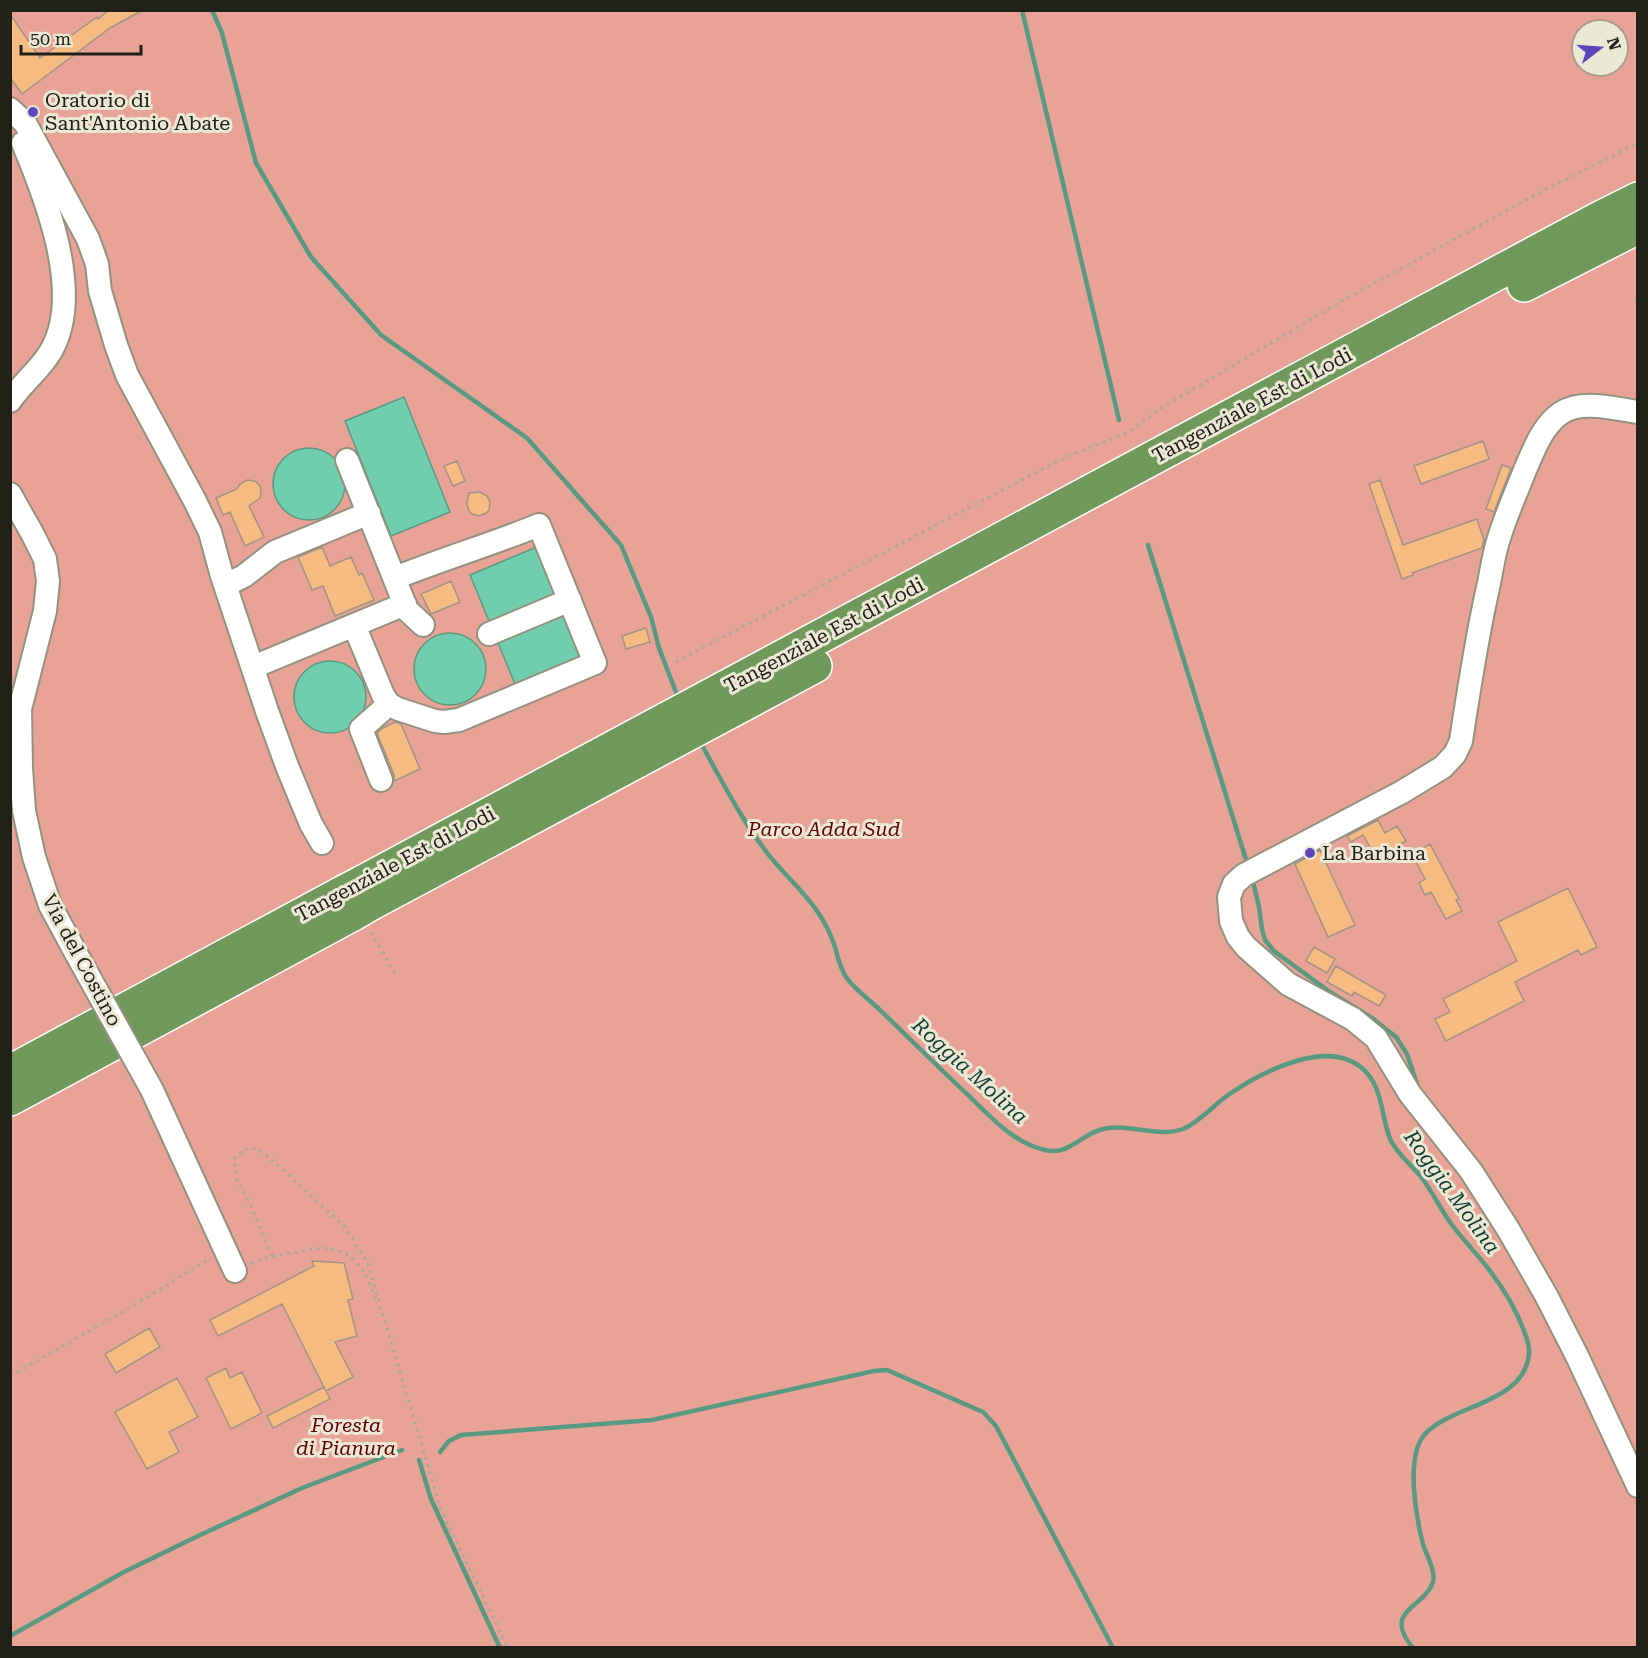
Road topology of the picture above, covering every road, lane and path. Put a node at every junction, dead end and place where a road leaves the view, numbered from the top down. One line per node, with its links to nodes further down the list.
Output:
1 (10, 109): 12 (street)
2 (10, 114): 6 (street)
3 (1638, 143): 18 (path)
4 (1638, 199): 21 (highway, Tangenziale Est di Lodi)
5 (1638, 227): 21 (highway, Tangenziale Est di Lodi)
6 (10, 401)
7 (1638, 412): 32 (street)
8 (347, 460): 10 (street)
9 (10, 494): 27 (street, Via del Costino, bridge)
10 (369, 513): 11 (street); 12 (street)
11 (395, 578): 13 (street); 14 (street)
12 (226, 585): 19 (street)
13 (570, 600): 17 (street); 20 (street)
14 (405, 603): 15 (street); 16 (street)
15 (354, 625): 19 (street); 20 (street)
16 (423, 625)
17 (489, 634)
18 (676, 662)
19 (253, 667): 23 (street)
20 (389, 704): 22 (street)
21 (690, 719): 24 (highway, Tangenziale Est di Lodi)
22 (381, 780)
23 (322, 843)
24 (357, 898): 25 (highway, Tangenziale Est di Lodi); 26 (highway, Tangenziale Est di Lodi)
25 (10, 1072)
26 (10, 1099)
27 (226, 1248): 29 (street, Via del Costino); 31 (path)
28 (272, 1256): 29 (path); 30 (path); 30 (path)
29 (235, 1271)
30 (380, 1303): 33 (path)
31 (10, 1376)
32 (1638, 1486)
33 (508, 1647)

